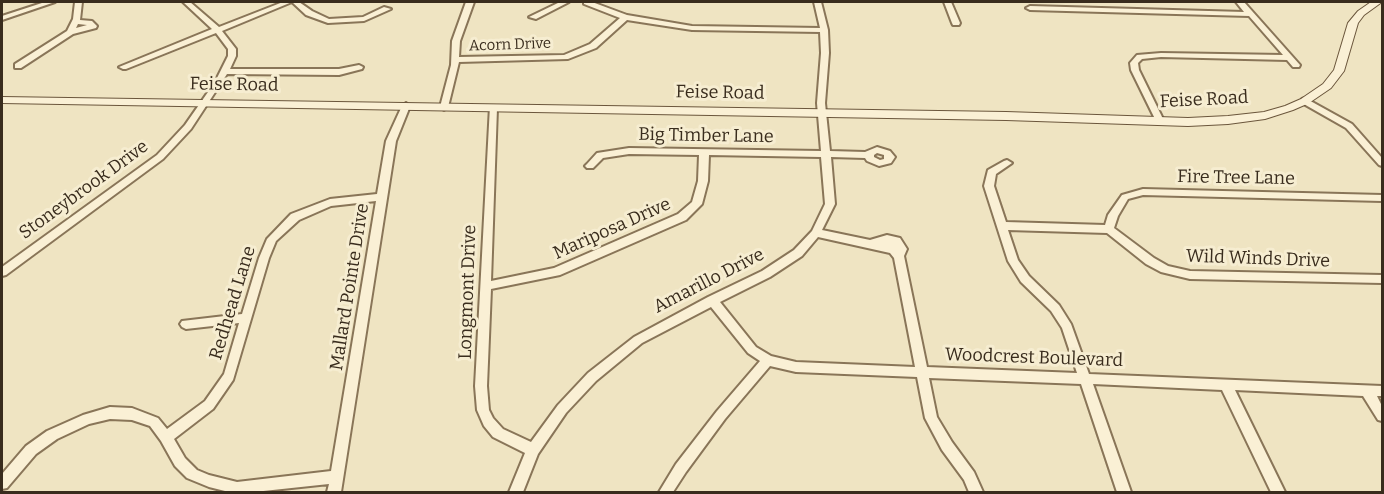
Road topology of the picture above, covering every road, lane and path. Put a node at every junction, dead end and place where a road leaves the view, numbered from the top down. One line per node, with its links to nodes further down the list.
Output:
1 (51, 2): 18 (street)
2 (78, 2): 19 (street)
3 (186, 2): 21 (street)
4 (288, 2): 21 (street)
5 (296, 2): 14 (street)
6 (470, 2): 24 (street)
7 (565, 2): 16 (street)
8 (587, 2): 17 (street)
9 (818, 2): 22 (street, Amarillo Drive)
10 (947, 2): 20 (street)
11 (1240, 2): 15 (street)
12 (1377, 2): 30 (main road, Feise Road)
13 (1030, 8): 15 (street)
14 (387, 9)
15 (1251, 14): 36 (street)
16 (533, 16)
17 (626, 17): 22 (street); 24 (street, Acorn Drive)
18 (2, 18)
19 (76, 22): 23 (street); 23 (street)
20 (956, 23)
21 (218, 30): 26 (street); 28 (street)
22 (824, 30): 35 (street, Amarillo Drive)
23 (70, 32): 25 (street)
24 (455, 60): 33 (street)
25 (18, 66)
26 (123, 67)
27 (359, 67): 28 (street)
28 (226, 71): 31 (street, Stoneybrook Drive)
29 (2, 100): 31 (main road, Feise Road)
30 (1305, 101): 36 (main road, Feise Road); 41 (street)
31 (204, 103): 32 (main road, Feise Road); 48 (street, Stoneybrook Drive)
32 (406, 106): 33 (main road, Feise Road); 43 (street, Mallard Pointe Drive)
33 (444, 107): 34 (main road, Feise Road)
34 (493, 108): 35 (main road, Feise Road); 50 (street, Longmont Drive)
35 (822, 113): 36 (main road, Feise Road); 38 (street, Amarillo Drive)
36 (1160, 121)
37 (704, 152): 38 (street, Big Timber Lane); 42 (street, Big Timber Lane); 50 (street, Mariposa Drive)
38 (827, 155): 39 (street, Big Timber Lane); 47 (street, Amarillo Drive)
39 (869, 155)
40 (1007, 163): 45 (street)
41 (1383, 163)
42 (590, 166)
43 (382, 197): 52 (street, Redhead Lane); 63 (street, Mallard Pointe Drive)
44 (1383, 198): 46 (street, Fire Tree Lane)
45 (1001, 226): 46 (street); 56 (street)
46 (1109, 229): 49 (street, Wild Winds Drive)
47 (816, 233): 51 (street, Amarillo Drive); 55 (street)
48 (2, 272)
49 (1383, 279)
50 (485, 286): 62 (street, Longmont Drive)
51 (712, 300): 54 (street, Woodcrest Boulevard); 62 (street, Amarillo Drive)
52 (247, 318): 53 (street); 61 (street, Redhead Lane)
53 (186, 324)
54 (768, 360): 55 (street, Woodcrest Boulevard); 67 (street)
55 (921, 372): 56 (street, Woodcrest Boulevard); 68 (street)
56 (1085, 378): 57 (street, Woodcrest Boulevard); 69 (street)
57 (1226, 385): 58 (street, Woodcrest Boulevard); 70 (street)
58 (1366, 390): 59 (street, Woodcrest Boulevard); 60 (street)
59 (1383, 391)
60 (1383, 416)
61 (166, 437): 63 (street); 64 (street)
62 (533, 450): 66 (street, Amarillo Drive)
63 (337, 477): 65 (street, Mallard Pointe Drive)
64 (2, 483)
65 (334, 492)
66 (516, 492)
67 (666, 492)
68 (976, 492)
69 (1124, 492)
70 (1278, 492)

